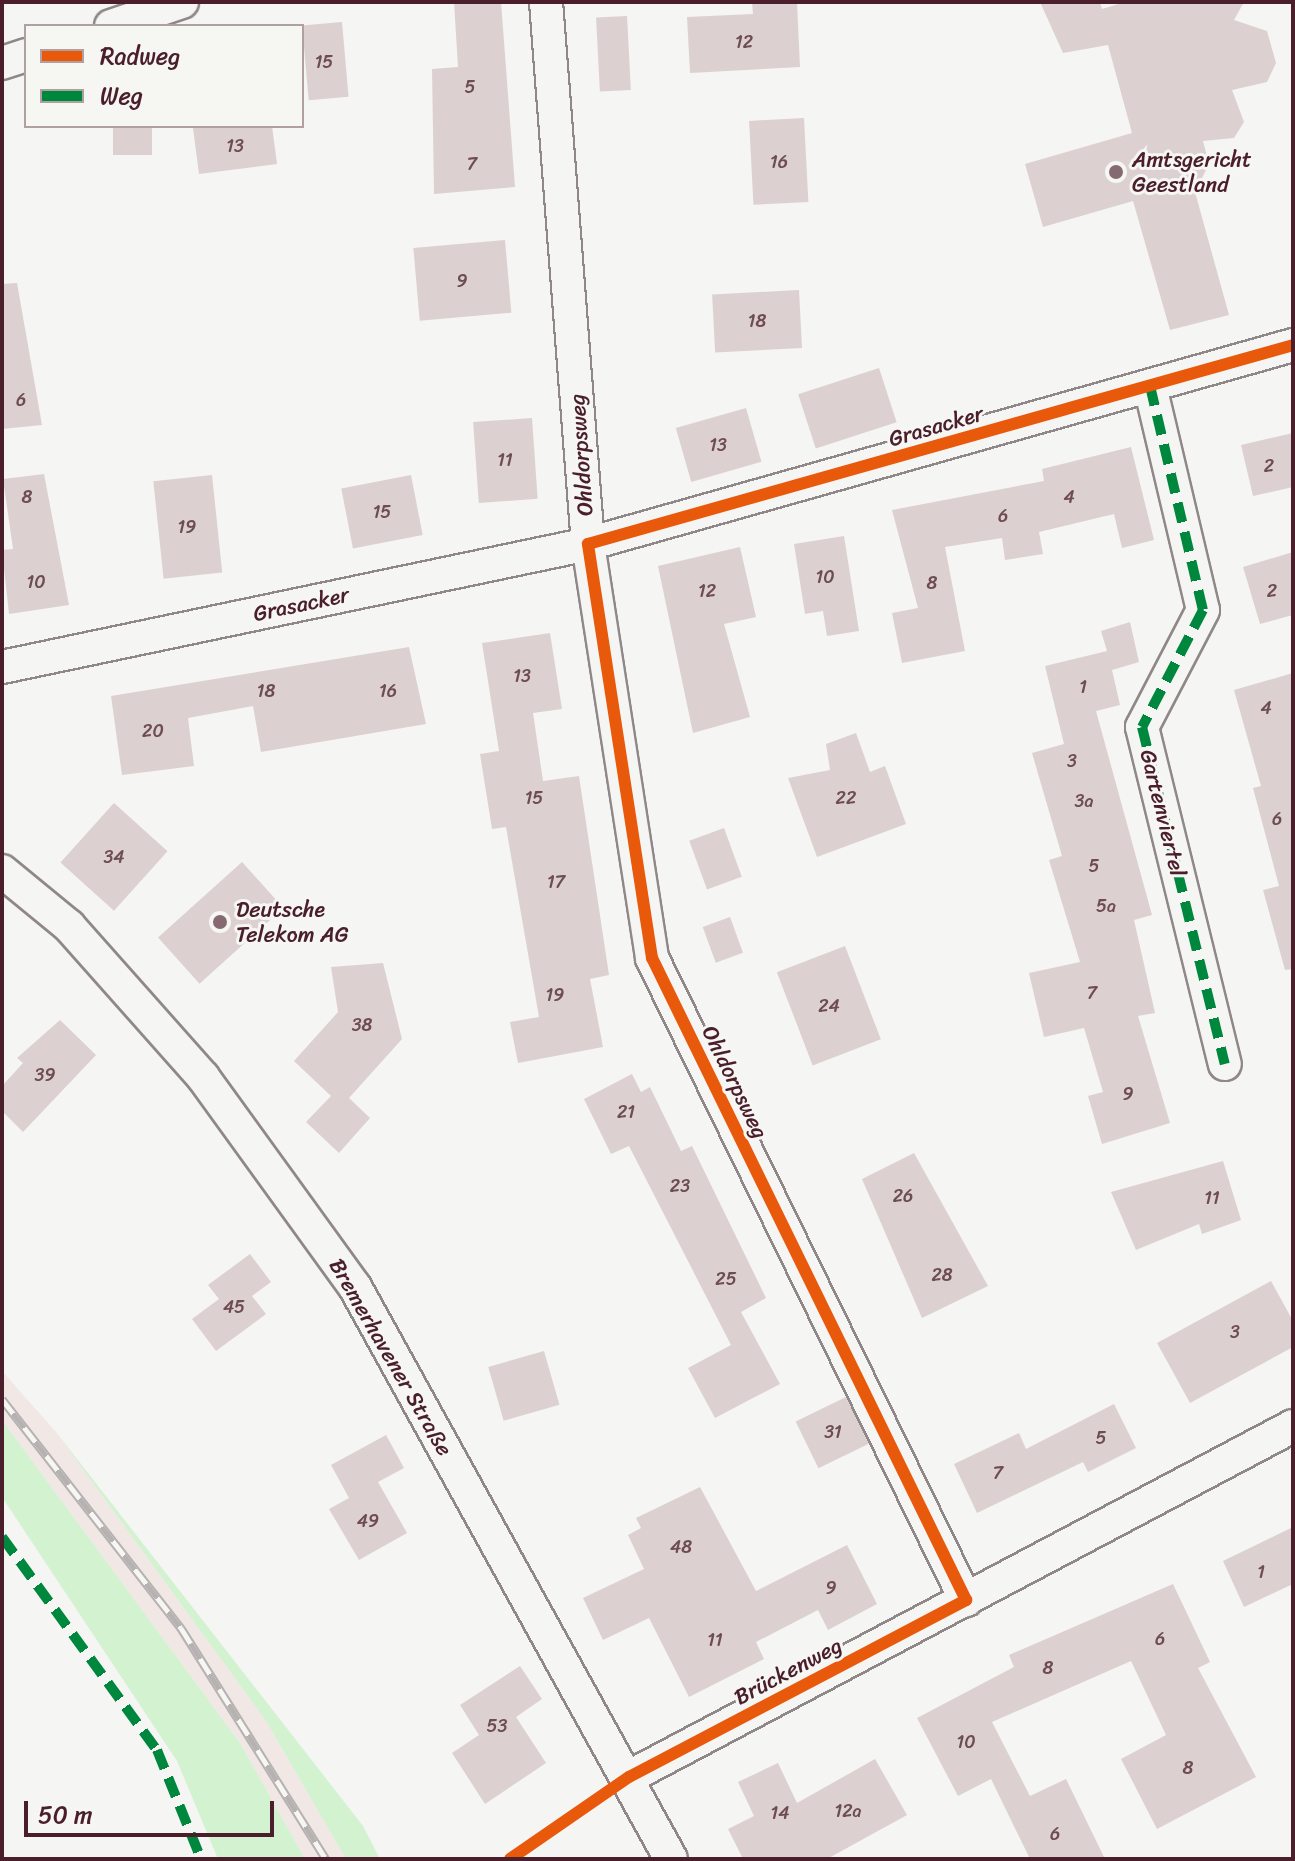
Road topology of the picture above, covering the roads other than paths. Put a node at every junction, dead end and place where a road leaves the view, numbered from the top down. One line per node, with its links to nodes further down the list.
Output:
1 (182, 2): 3 (street)
2 (546, 2): 8 (street, Ohldorpsweg)
3 (117, 24)
4 (24, 56): 5 (street)
5 (2, 63)
6 (1293, 345): 7 (street, Grasacker)
7 (1150, 386): 8 (street, Grasacker); 11 (street, Gartenviertel)
8 (588, 544): 9 (street, Grasacker); 13 (street, Ohldorpsweg)
9 (2, 667)
10 (2, 871): 14 (street, Bremerhavener Straße)
11 (1225, 1064)
12 (1293, 1426): 13 (street, Brückenweg)
13 (966, 1600): 14 (street, Brückenweg)
14 (629, 1777): 15 (street, Bremerhavener Straße)
15 (671, 1859)

